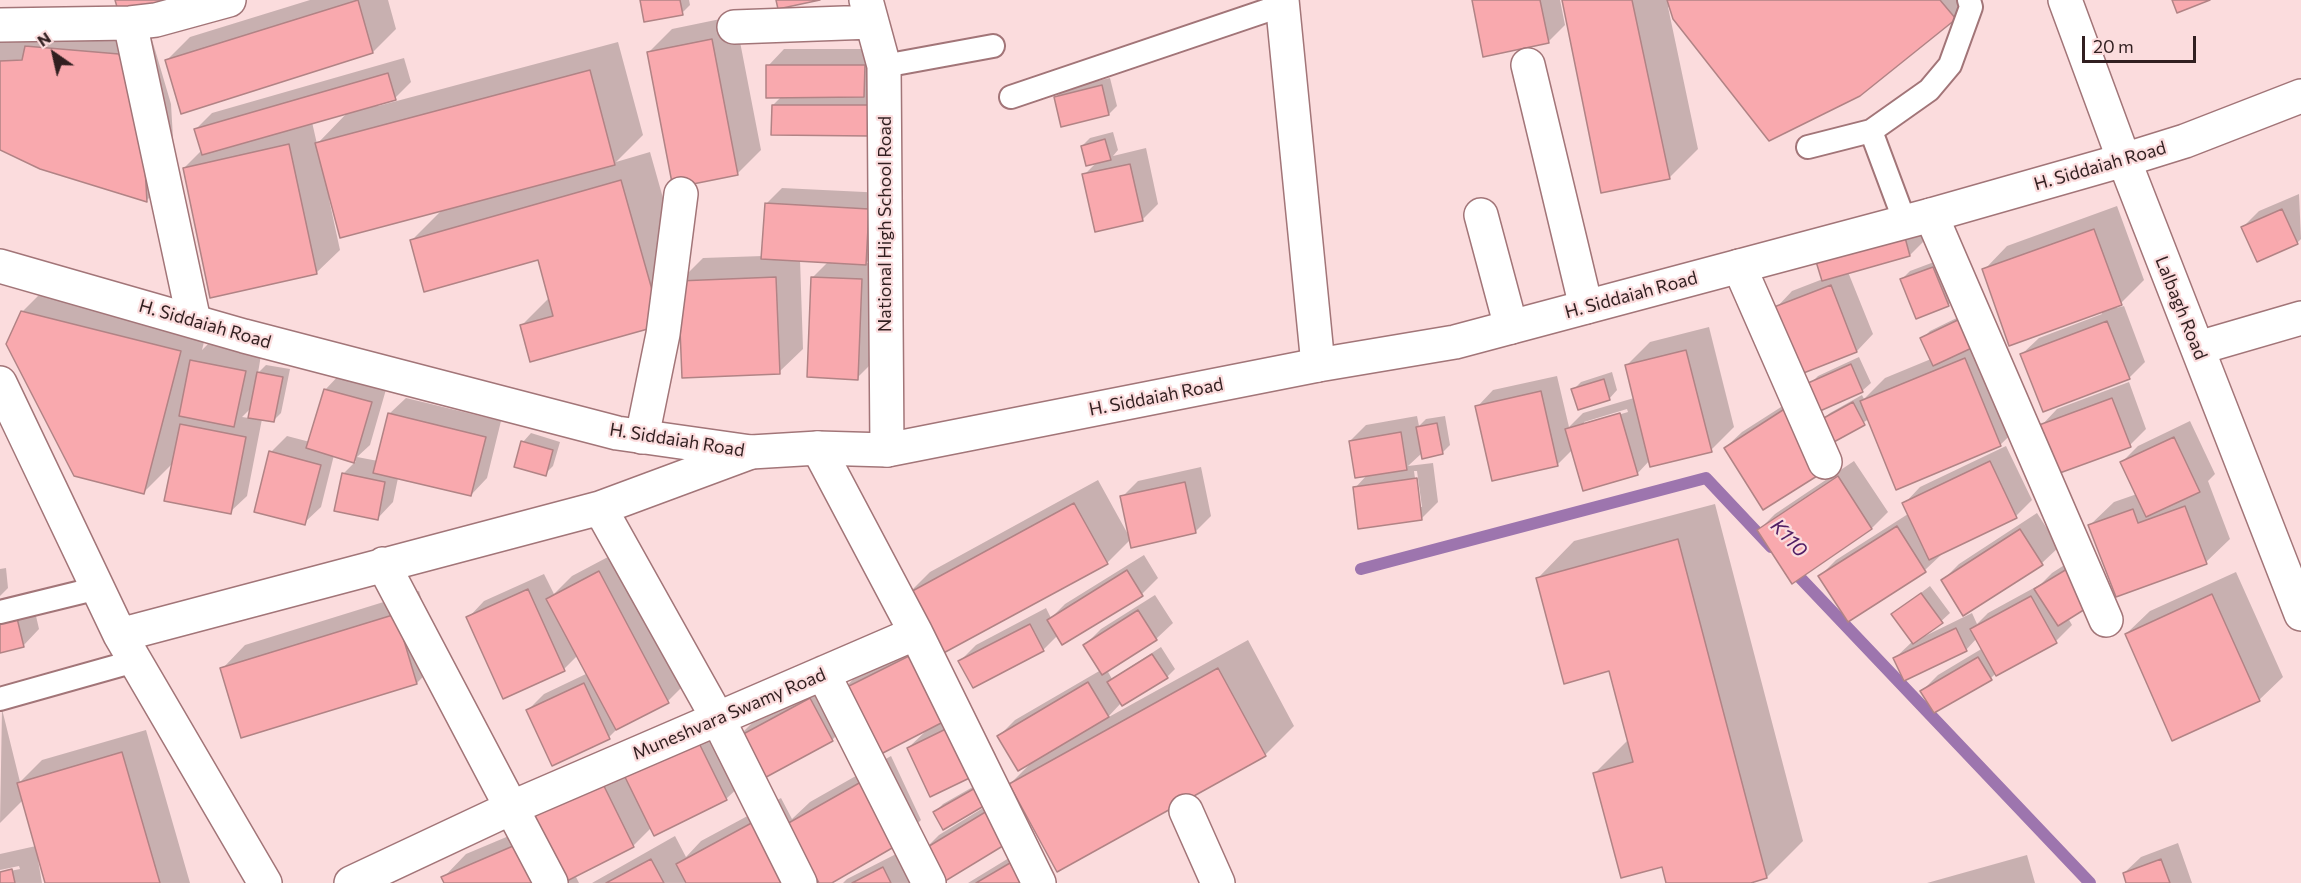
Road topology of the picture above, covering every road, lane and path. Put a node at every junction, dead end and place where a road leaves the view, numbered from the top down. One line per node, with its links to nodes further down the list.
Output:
1 (229, 0): 6 (street)
2 (1969, 0): 14 (lane)
3 (2065, 0): 16 (street, Lalbagh Road)
4 (1283, 3): 13 (lane); 27 (street)
5 (869, 11): 8 (street); 11 (street, National High School Road)
6 (130, 23): 7 (street); 24 (street)
7 (0, 25)
8 (734, 27)
9 (993, 46): 11 (lane)
10 (1528, 65): 22 (street)
11 (884, 66): 31 (street, National High School Road)
12 (2301, 96): 16 (street, H. Siddaiah Road)
13 (1011, 97)
14 (1871, 132): 15 (lane); 19 (lane)
15 (1809, 147)
16 (2124, 160): 19 (street, H. Siddaiah Road); 26 (street, Lalbagh Road)
17 (681, 194): 29 (street)
18 (1481, 215): 25 (street)
19 (1918, 219): 21 (street, H. Siddaiah Road); 40 (street)
20 (0, 266): 24 (street, H. Siddaiah Road)
21 (1739, 266): 22 (street, H. Siddaiah Road); 33 (street)
22 (1586, 307): 25 (street, H. Siddaiah Road)
23 (2301, 318): 26 (street)
24 (194, 321): 29 (street, H. Siddaiah Road)
25 (1511, 327): 27 (street, H. Siddaiah Road)
26 (2198, 348): 36 (street, Lalbagh Road)
27 (1318, 365): 31 (street, H. Siddaiah Road)
28 (0, 383): 37 (street)
29 (642, 437): 32 (street, H. Siddaiah Road)
30 (818, 448): 31 (street, H. Siddaiah Road); 32 (street, H. Siddaiah Road); 41 (street)
31 (886, 450)
32 (751, 452): 34 (street)
33 (1825, 462)
34 (600, 508): 35 (street); 45 (street)
35 (383, 564): 42 (street); 46 (street)
36 (2294, 574): 39 (street, Lalbagh Road)
37 (98, 588): 38 (lane); 42 (street)
38 (0, 612)
39 (2301, 614)
40 (2106, 620)
41 (916, 633): 43 (street, Muneshvara Swamy Road); 53 (street)
42 (128, 648): 44 (lane); 48 (street)
43 (824, 673): 45 (street, Muneshvara Swamy Road); 52 (street)
44 (0, 699)
45 (718, 719): 46 (street, Muneshvara Swamy Road); 51 (street)
46 (513, 807): 49 (street, Muneshvara Swamy Road); 50 (street)
47 (1186, 811): 54 (street)
48 (264, 883)
49 (351, 883)
50 (551, 883)
51 (800, 883)
52 (929, 883)
53 (1039, 883)
54 (1218, 883)

